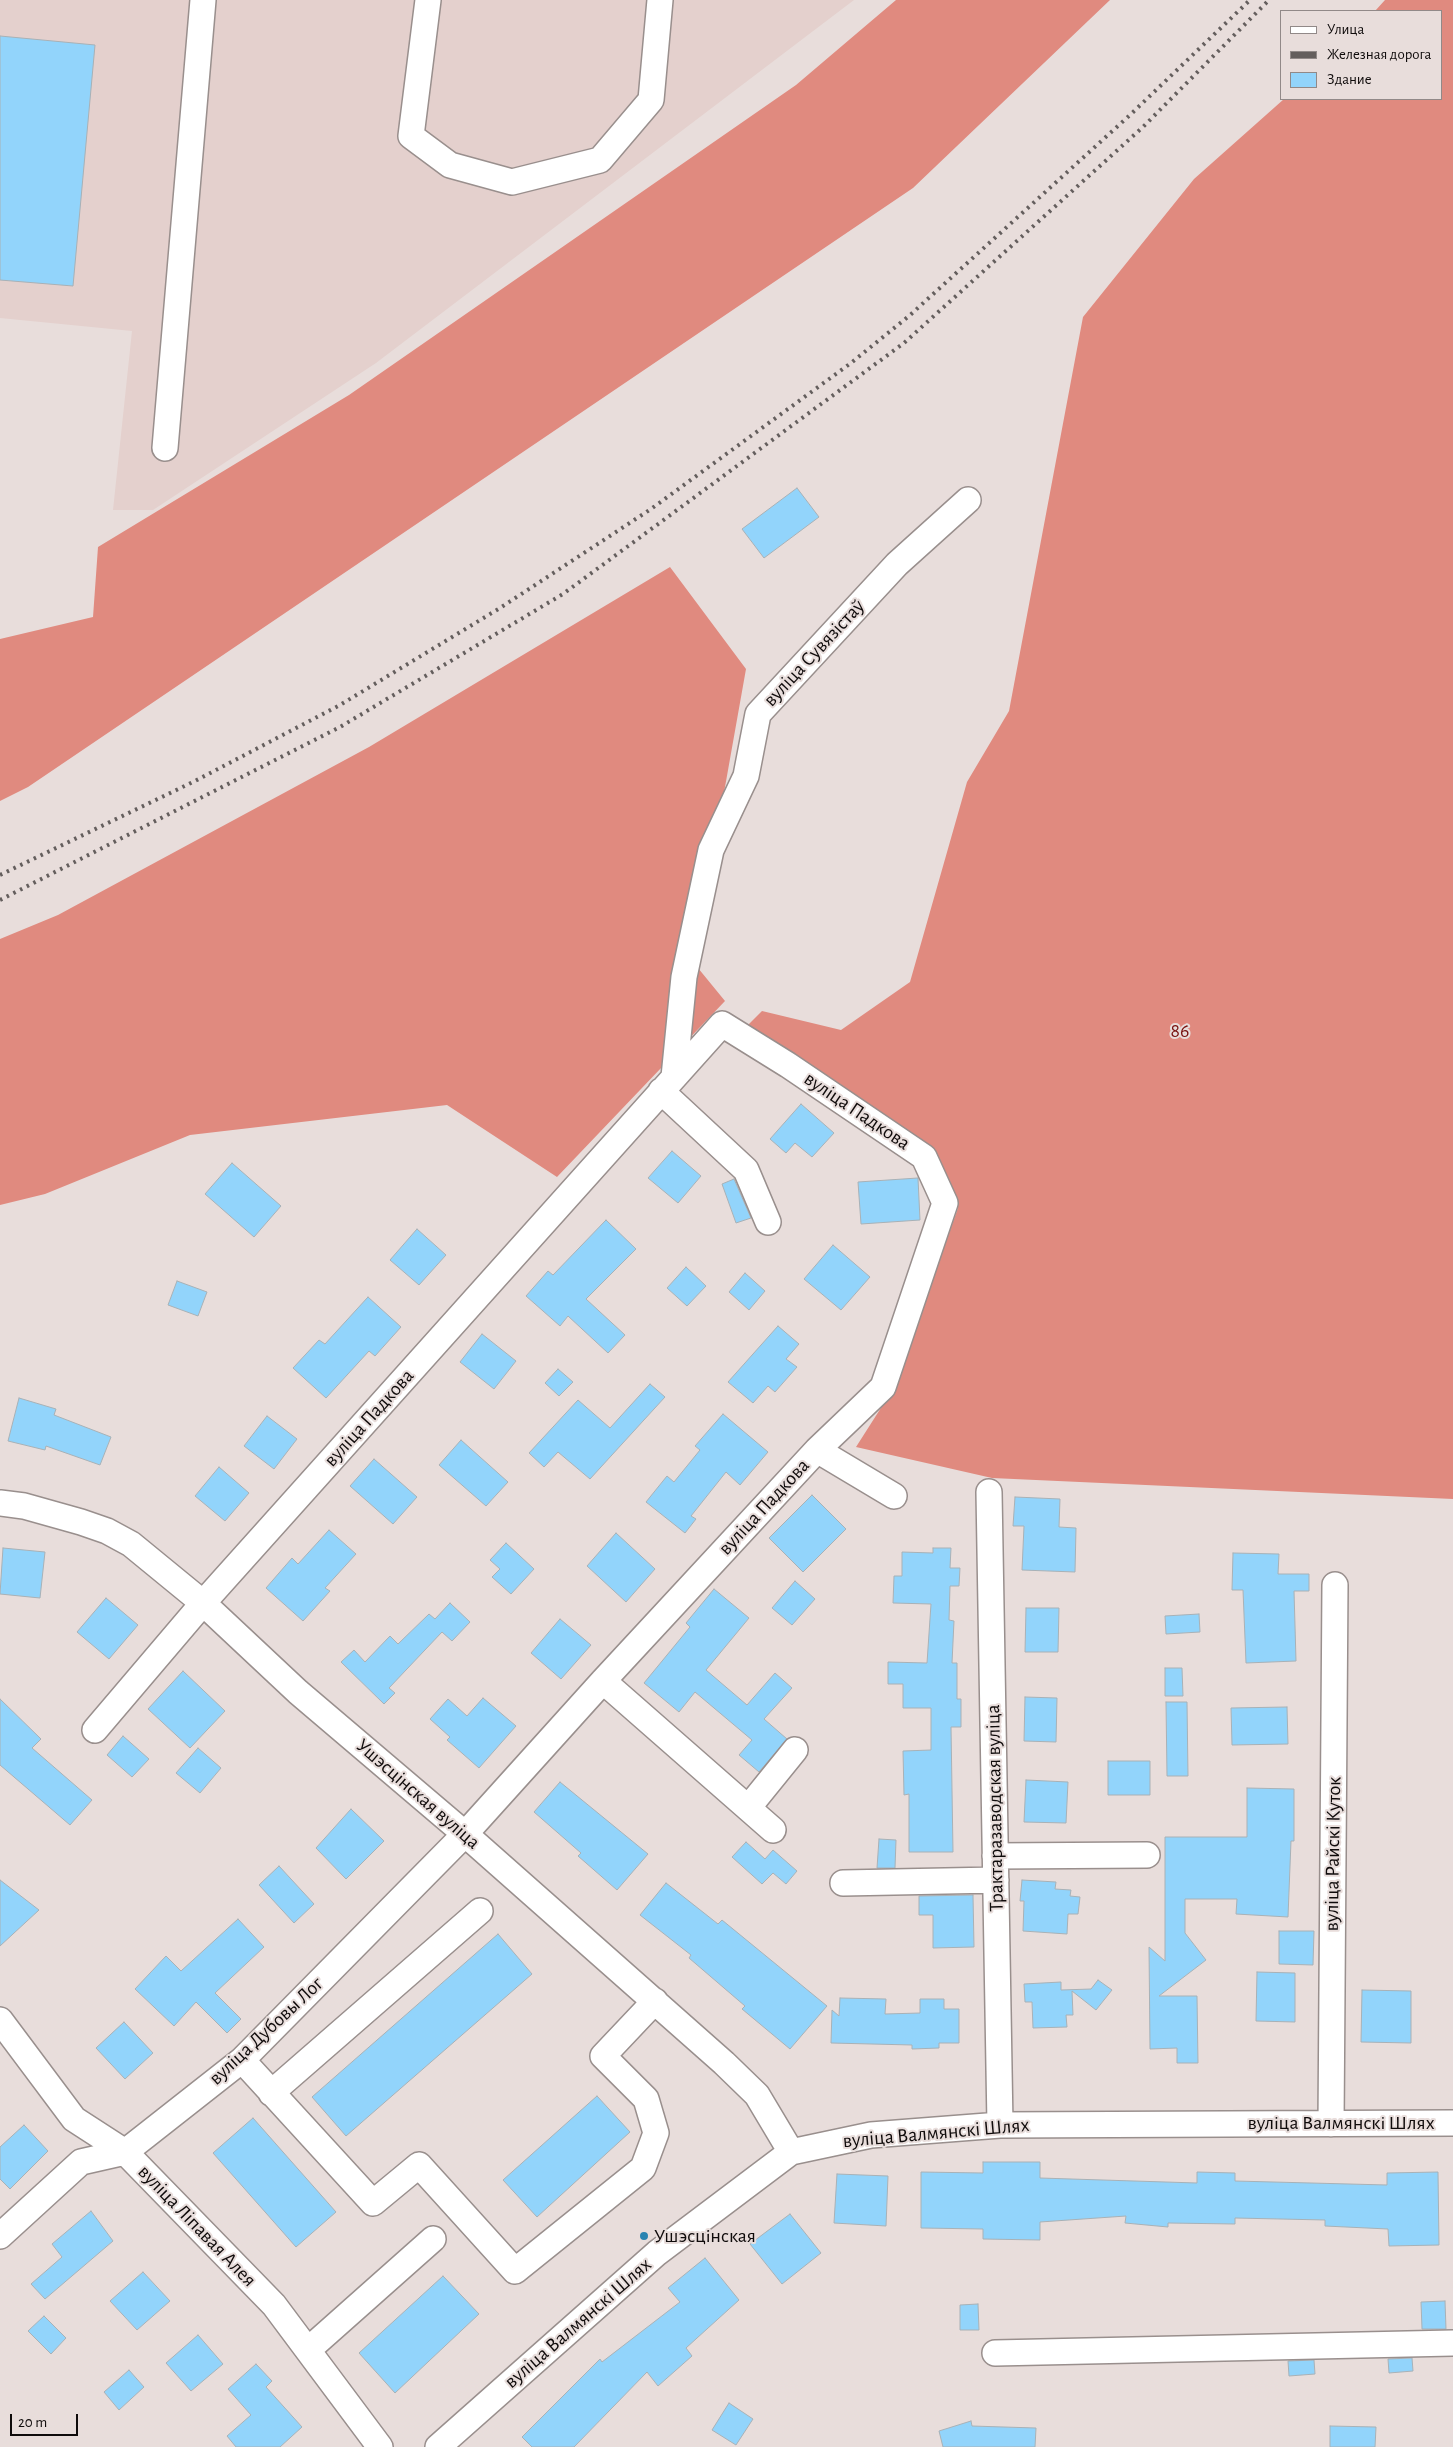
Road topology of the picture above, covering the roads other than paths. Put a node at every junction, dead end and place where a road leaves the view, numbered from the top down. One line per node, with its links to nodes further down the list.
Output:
1 (202, 0): 4 (street)
2 (428, 0): 3 (street)
3 (660, 0)
4 (165, 448)
5 (968, 500): 6 (street, вуліца Сувязістаў)
6 (668, 1084): 7 (street); 8 (street, вуліца Падкова); 13 (street, вуліца Падкова)
7 (768, 1222)
8 (816, 1450): 10 (street); 14 (street, вуліца Падкова)
9 (990, 1492): 21 (street, Трактаразаводская вуліца)
10 (894, 1496)
11 (0, 1503): 13 (street, Ушэсцінская вуліца)
12 (1335, 1585): 29 (street, вуліца Райскі Куток)
13 (204, 1603): 15 (street, вуліца Падкова); 19 (street, Ушэсцінская вуліца)
14 (603, 1681): 17 (street); 19 (street, вуліца Падкова)
15 (95, 1730)
16 (795, 1750): 17 (street)
17 (748, 1808): 18 (street)
18 (773, 1830)
19 (465, 1834): 24 (street, Ушэсцінская вуліца); 26 (street, вуліца Дубовы Лог)
20 (1147, 1855): 21 (street)
21 (996, 1868): 22 (street); 30 (street, Трактаразаводская вуліца)
22 (843, 1883)
23 (480, 1911): 27 (street)
24 (655, 2001): 27 (street); 32 (street, Ушэсцінская вуліца)
25 (0, 2020): 31 (street, вуліца Ліпавая Алея)
26 (242, 2060): 27 (street); 31 (street, вуліца Дубовы Лог)
27 (271, 2092)
28 (1453, 2123): 29 (street, вуліца Валмянскі Шлях)
29 (1331, 2124): 30 (street, вуліца Валмянскі Шлях)
30 (1000, 2125): 32 (street, вуліца Валмянскі Шлях)
31 (125, 2152): 33 (street, вуліца Дубовы Лог); 36 (street, вуліца Ліпавая Алея)
32 (791, 2152): 39 (street, вуліца Валмянскі Шлях)
33 (0, 2236)
34 (433, 2239): 36 (street)
35 (1453, 2343): 37 (street)
36 (308, 2350): 38 (street, вуліца Ліпавая Алея)
37 (995, 2352)
38 (380, 2447)
39 (438, 2447)

